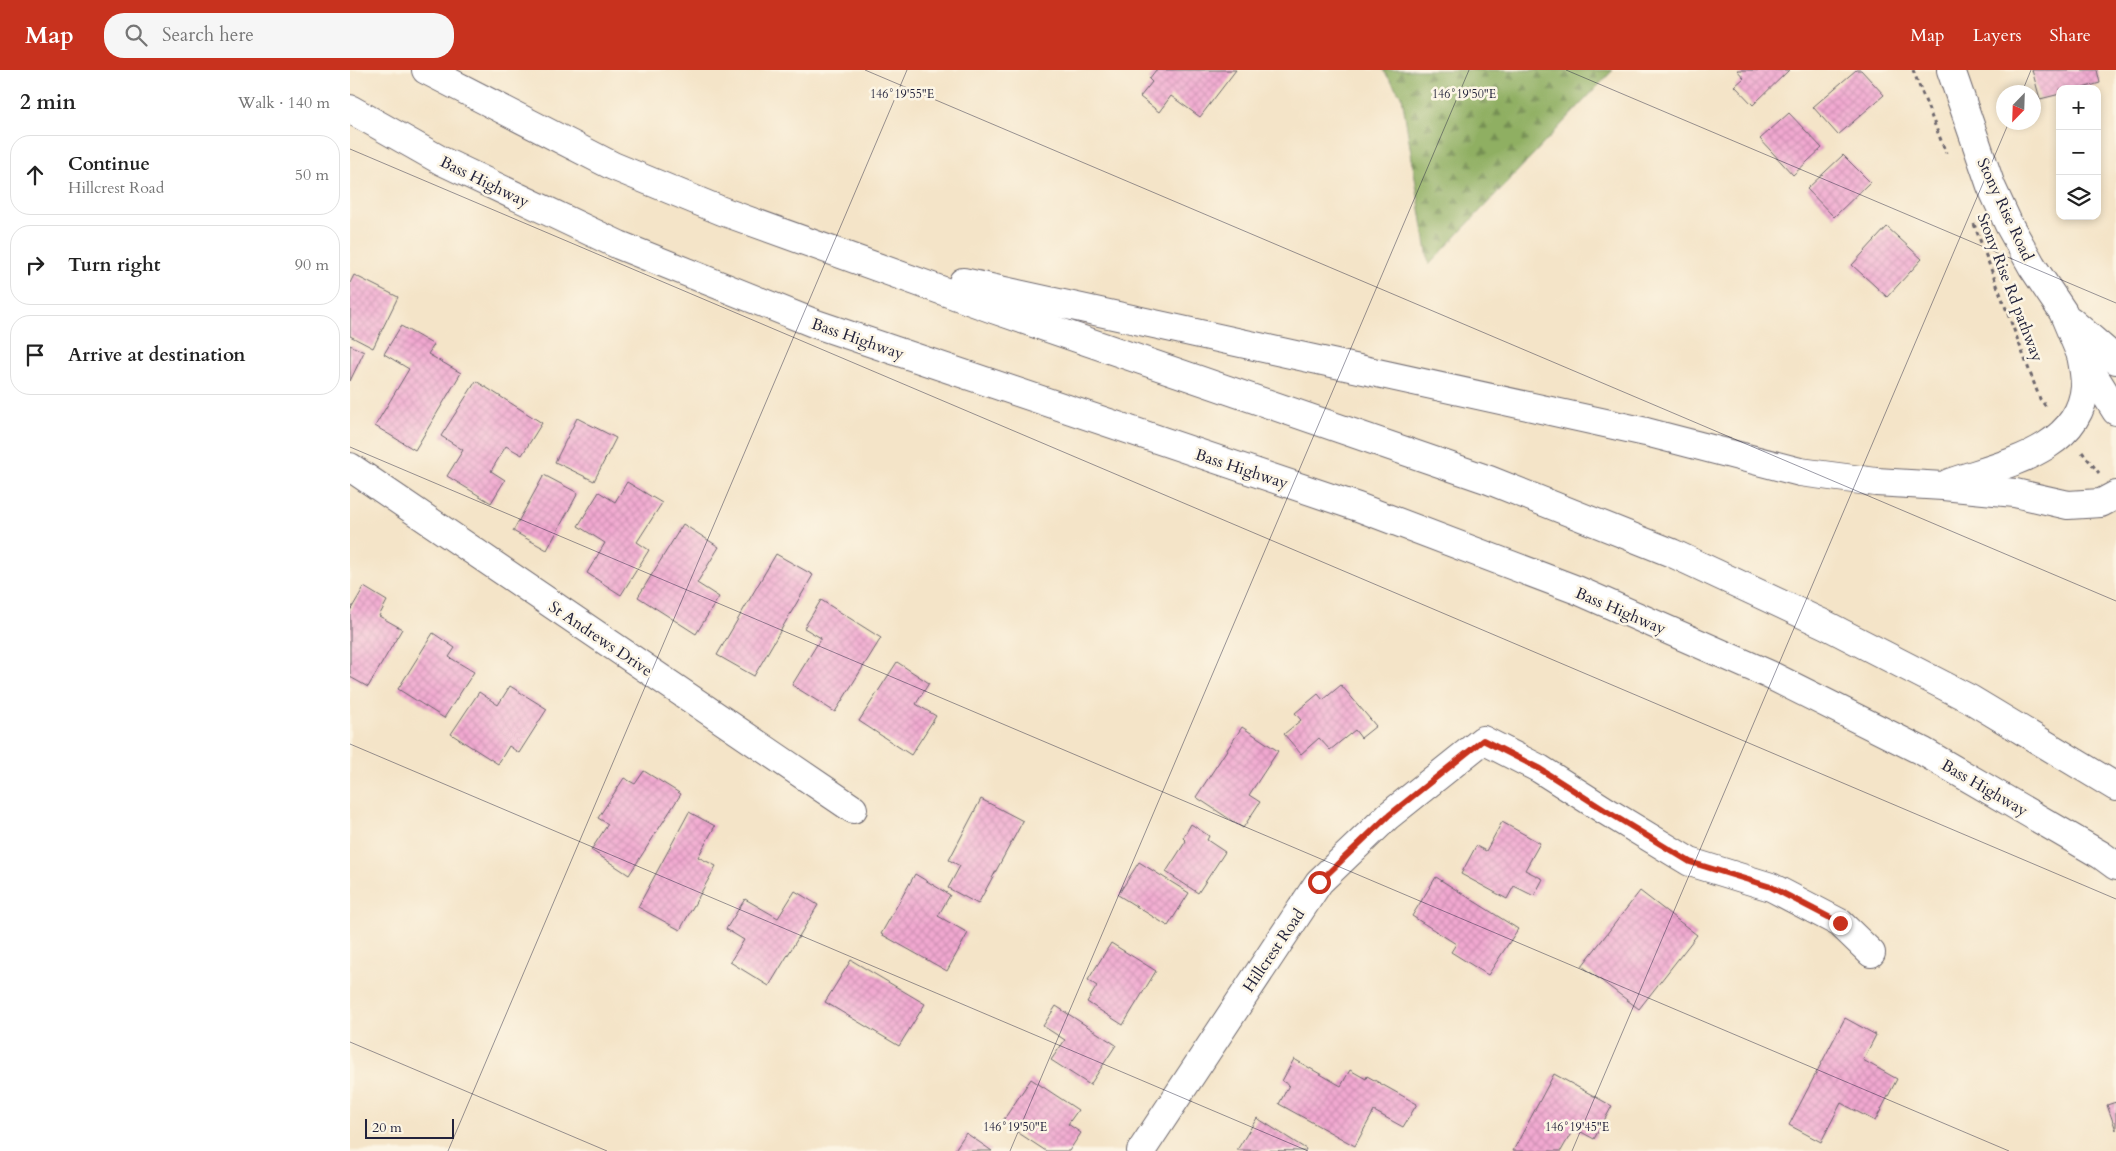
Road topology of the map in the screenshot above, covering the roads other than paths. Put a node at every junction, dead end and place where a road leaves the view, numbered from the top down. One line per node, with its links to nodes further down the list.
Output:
1 (426, 70): 4 (main road)
2 (1951, 70): 5 (main road, Stony Rise Road)
3 (350, 109): 14 (main road, Bass Highway)
4 (722, 212): 10 (main road); 12 (main road)
5 (2063, 312): 6 (main road, Stony Rise Road); 7 (main road, Stony Rise Road)
6 (2081, 355): 8 (main road, Stony Rise Road); 10 (main road)
7 (2116, 360)
8 (2116, 411)
9 (350, 466): 13 (main road, St Andrews Drive)
10 (1943, 486): 11 (main road)
11 (2110, 488)
12 (2116, 787)
13 (852, 809)
14 (2116, 866)
15 (1871, 953): 16 (main road, Hillcrest Road)
16 (1142, 1151)

